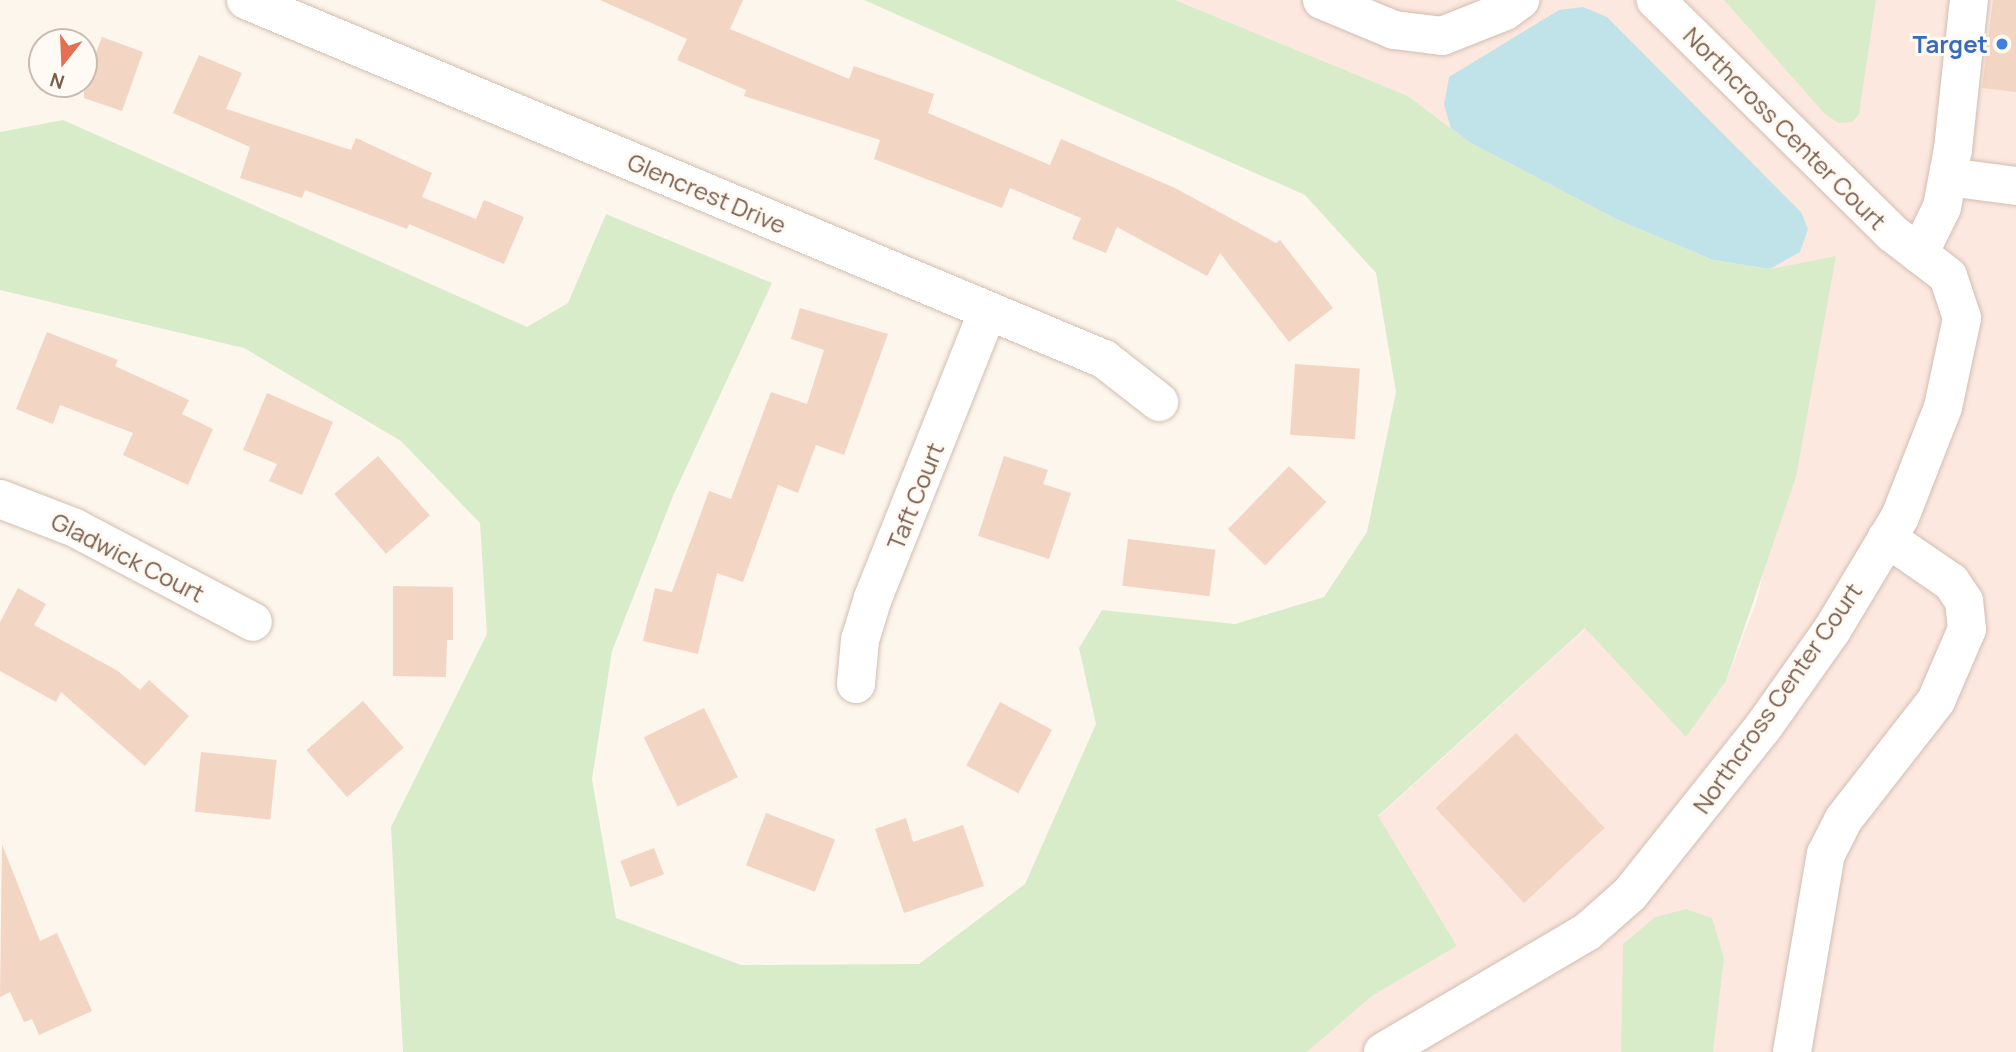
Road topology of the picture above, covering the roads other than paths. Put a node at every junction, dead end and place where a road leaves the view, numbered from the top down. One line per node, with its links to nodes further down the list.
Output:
1 (246, 0): 9 (street, Glencrest Drive)
2 (1520, 0): 5 (street)
3 (1656, 0): 8 (street, Northcross Center Court)
4 (1969, 0): 6 (street)
5 (1332, 2)
6 (1948, 177): 7 (street); 8 (street)
7 (2016, 186)
8 (1920, 254): 12 (street, Northcross Center Court)
9 (988, 311): 10 (street, Glencrest Drive); 14 (street, Taft Court)
10 (1159, 402)
11 (0, 499): 13 (street, Gladwick Court)
12 (1887, 538): 15 (street, Northcross Center Court); 16 (street)
13 (253, 622)
14 (856, 684)
15 (1384, 1052)
16 (1792, 1052)

